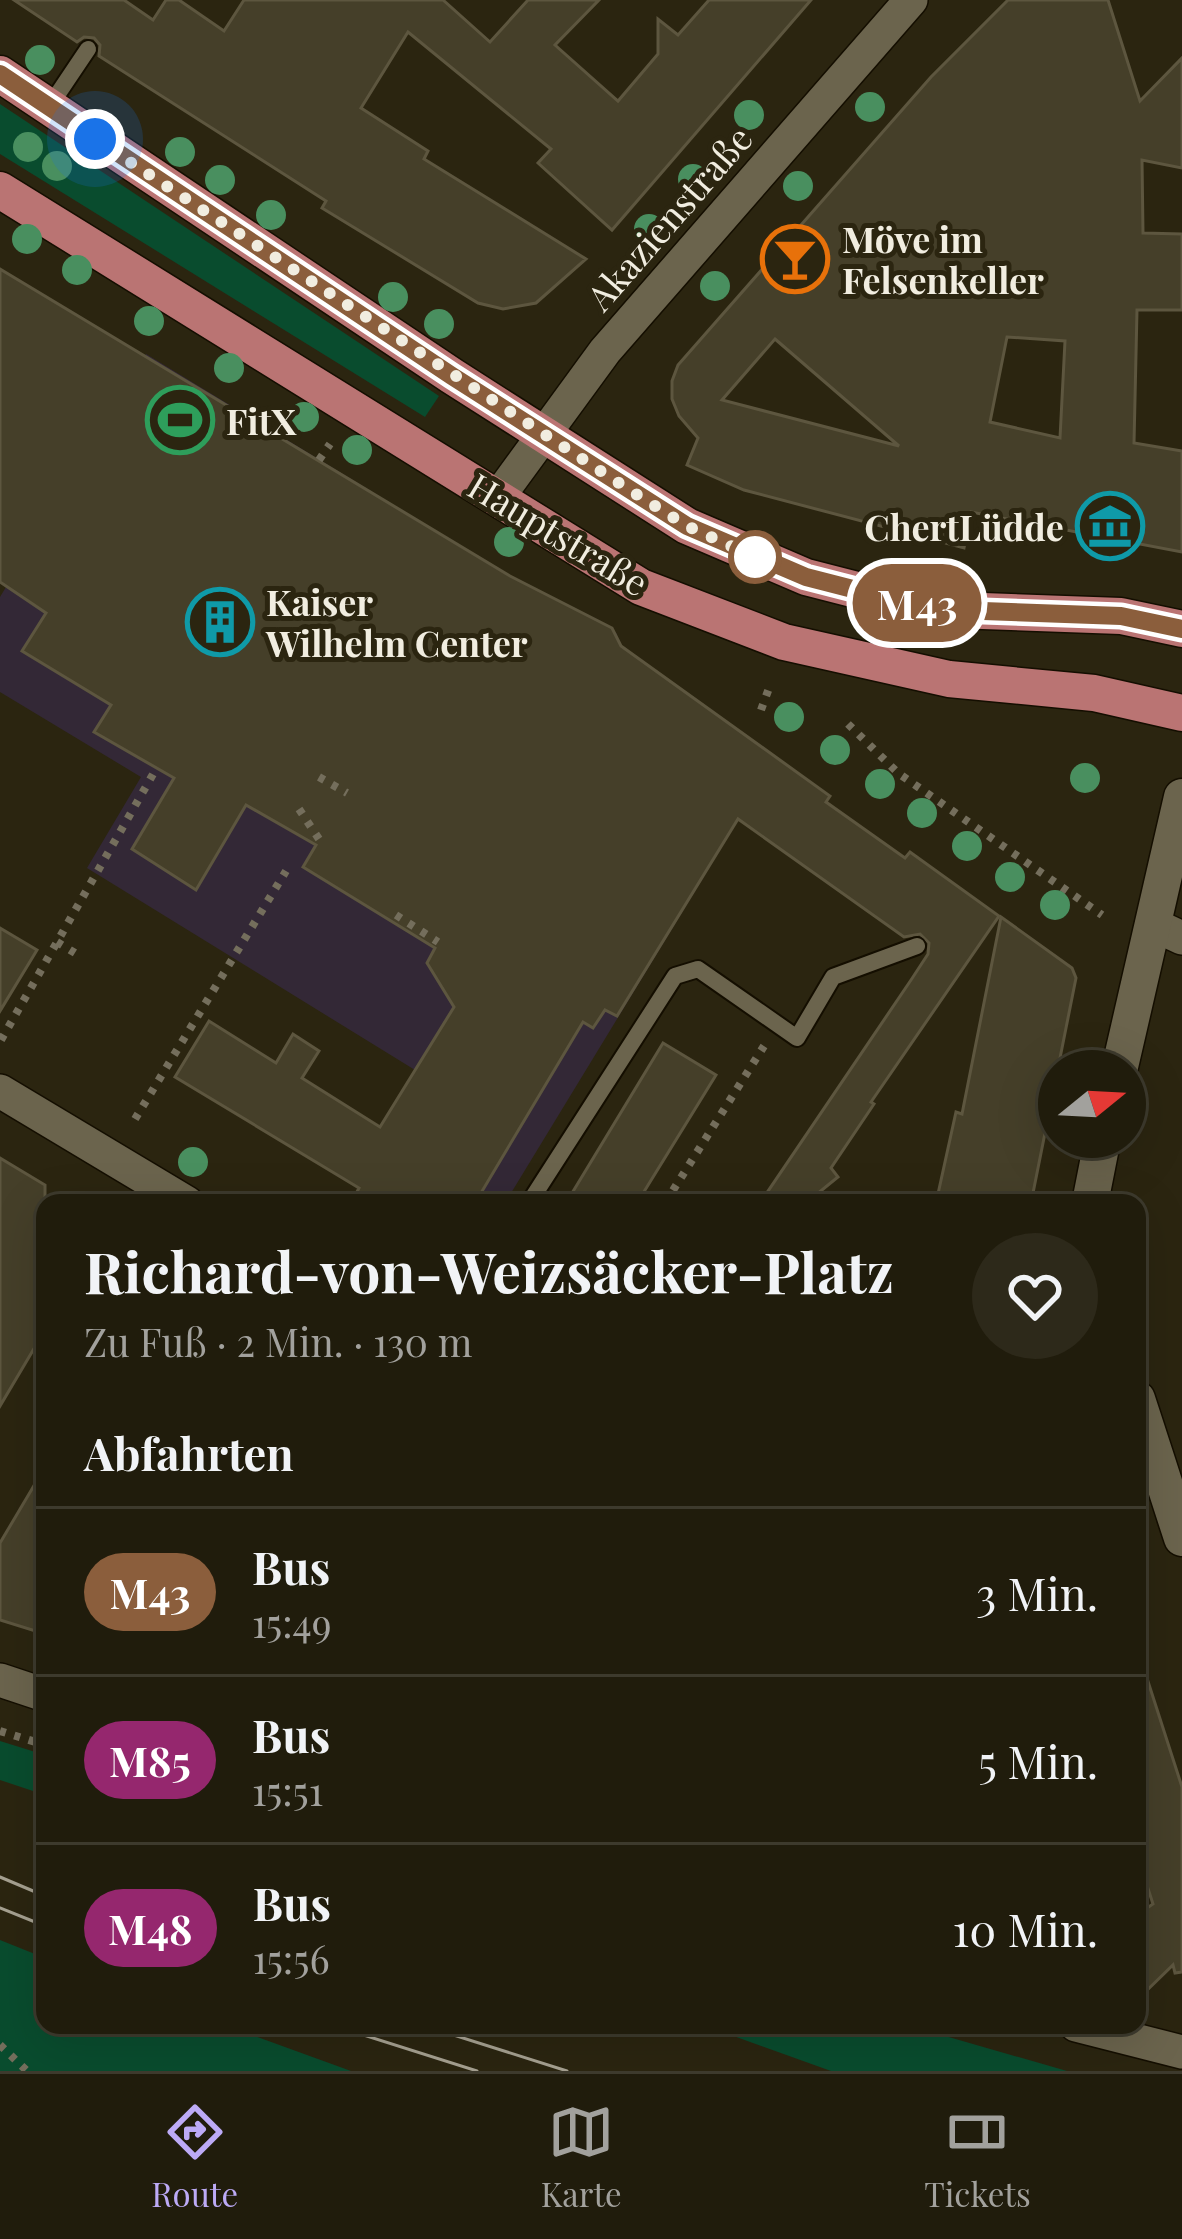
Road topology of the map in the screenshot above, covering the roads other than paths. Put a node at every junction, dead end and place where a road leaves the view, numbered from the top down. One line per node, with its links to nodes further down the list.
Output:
1 (910, 0): 6 (street, Akazienstraße)
2 (88, 49): 4 (lane)
3 (0, 74): 4 (main road, Hauptstraße)
4 (49, 106): 6 (main road, Hauptstraße)
5 (0, 190): 7 (main road, Hauptstraße)
6 (544, 435): 7 (street, Akazienstraße); 8 (main road, Hauptstraße)
7 (499, 496): 9 (main road, Hauptstraße)
8 (1182, 628)
9 (1182, 712)
10 (1182, 797): 11 (main road)
11 (1167, 931): 13 (main road)
12 (917, 946): 17 (lane)
13 (1124, 1050)
14 (0, 1091): 16 (street)
15 (1099, 1158): 18 (main road)
16 (173, 1194)
17 (536, 1194)
18 (1092, 1194)
19 (1146, 1427): 20 (main road)
20 (1182, 1538)
21 (0, 1680): 22 (street)
22 (36, 1691)
23 (1111, 2034): 24 (street)
24 (1182, 2052)

